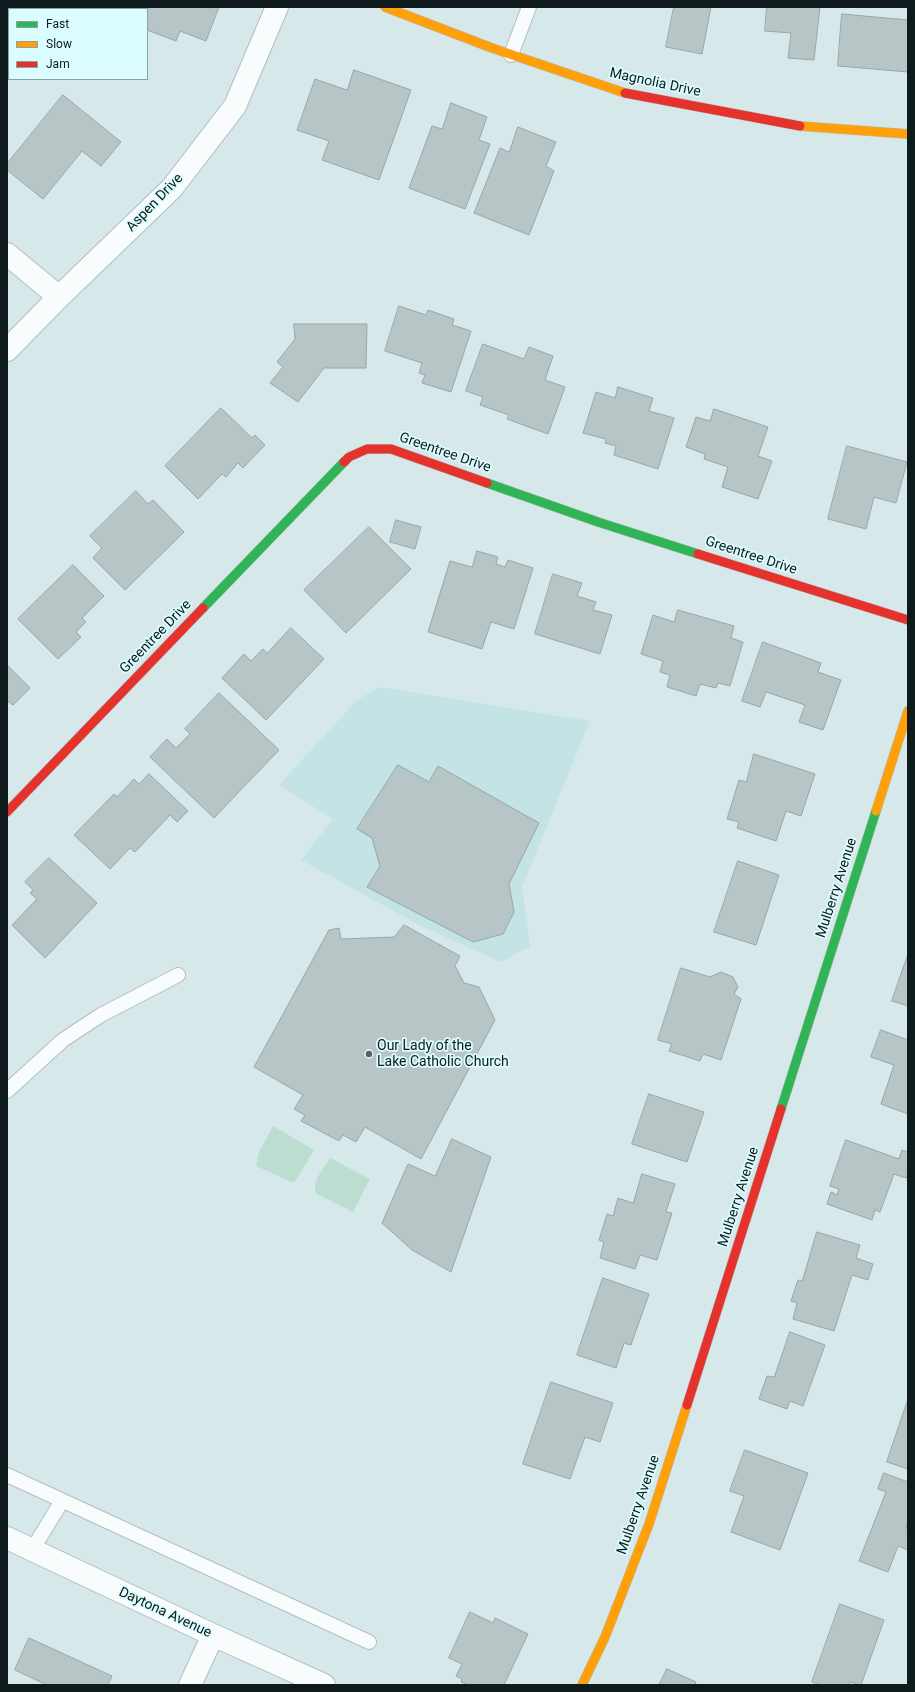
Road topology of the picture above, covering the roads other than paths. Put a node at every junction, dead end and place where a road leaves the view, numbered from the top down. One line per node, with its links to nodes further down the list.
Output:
1 (277, 7): 7 (street, Aspen Drive)
2 (385, 7): 4 (street, Magnolia Drive)
3 (529, 7): 4 (lane)
4 (511, 55): 5 (street, Magnolia Drive)
5 (908, 134)
6 (7, 254): 7 (street)
7 (59, 297): 8 (street, Aspen Drive)
8 (7, 350)
9 (908, 620): 11 (street, Greentree Drive)
10 (908, 711): 22 (street, Mulberry Avenue)
11 (7, 812)
12 (178, 975): 13 (lane)
13 (7, 1091)
14 (7, 1475): 15 (lane)
15 (62, 1501): 17 (lane); 19 (lane)
16 (7, 1538): 17 (street, Daytona Avenue)
17 (32, 1550): 18 (street, Daytona Avenue)
18 (213, 1635): 20 (street); 21 (street, Daytona Avenue)
19 (369, 1642)
20 (190, 1685)
21 (324, 1685)
22 (582, 1685)

